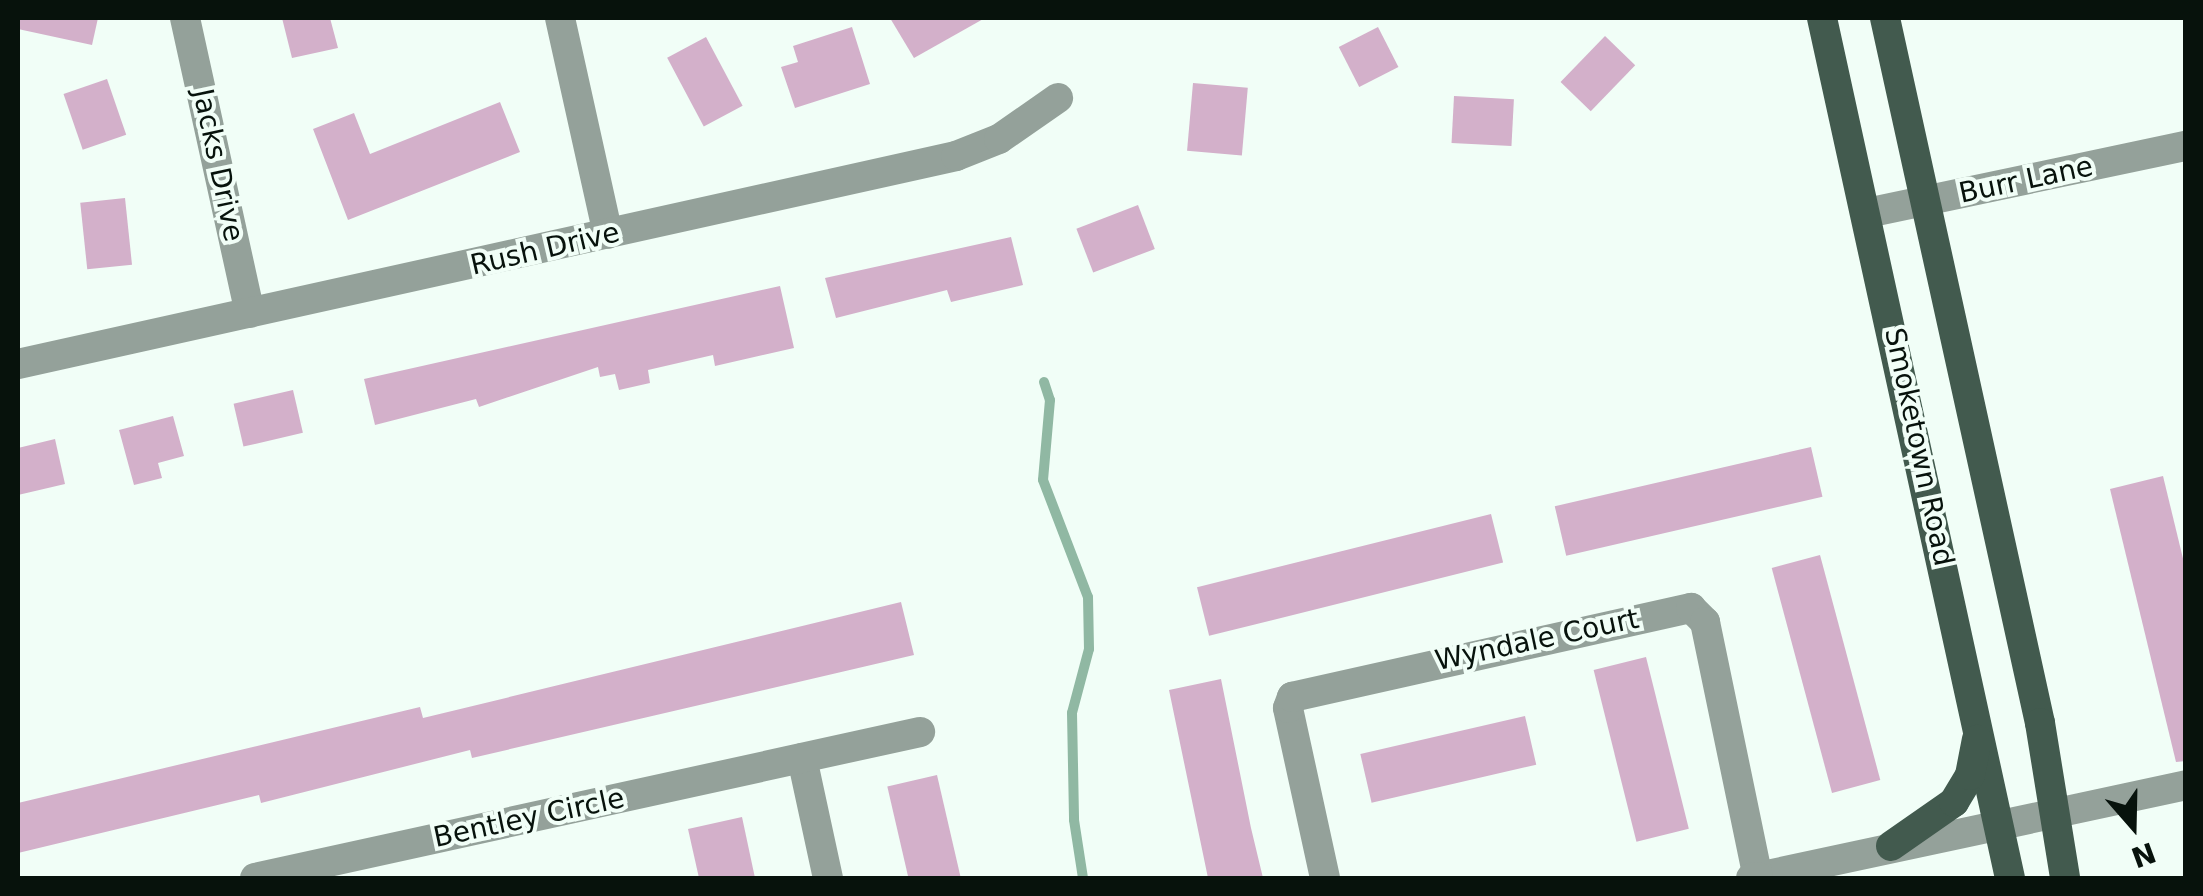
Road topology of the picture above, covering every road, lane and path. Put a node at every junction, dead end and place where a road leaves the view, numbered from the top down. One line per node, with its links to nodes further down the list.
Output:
1 (185, 18): 10 (street, Jacks Drive)
2 (560, 18): 9 (street)
3 (1822, 18): 8 (main road, Smoketown Road)
4 (1885, 18): 7 (main road)
5 (1058, 98): 9 (street, Rush Drive)
6 (2186, 146): 7 (street, Burr Lane)
7 (1928, 201): 8 (street, Burr Lane); 16 (main road)
8 (1868, 213): 12 (main road, Smoketown Road)
9 (608, 234): 10 (street, Rush Drive)
10 (250, 312): 11 (street, Rush Drive)
11 (18, 364)
12 (1978, 727): 17 (main road, Smoketown Road); 18 (main road)
13 (920, 732): 14 (street, Bentley Circle)
14 (802, 758): 19 (street, Bentley Circle); 20 (street)
15 (2186, 785): 16 (street, Wyndale Court)
16 (2058, 812): 17 (street, Wyndale Court); 24 (main road)
17 (1999, 824): 18 (street, Wyndale Court); 23 (main road, Smoketown Road)
18 (1891, 846): 22 (street, Wyndale Court)
19 (255, 878)
20 (828, 878)
21 (1325, 878): 22 (street, Wyndale Court)
22 (1754, 878)
23 (2010, 878)
24 (2065, 878)

